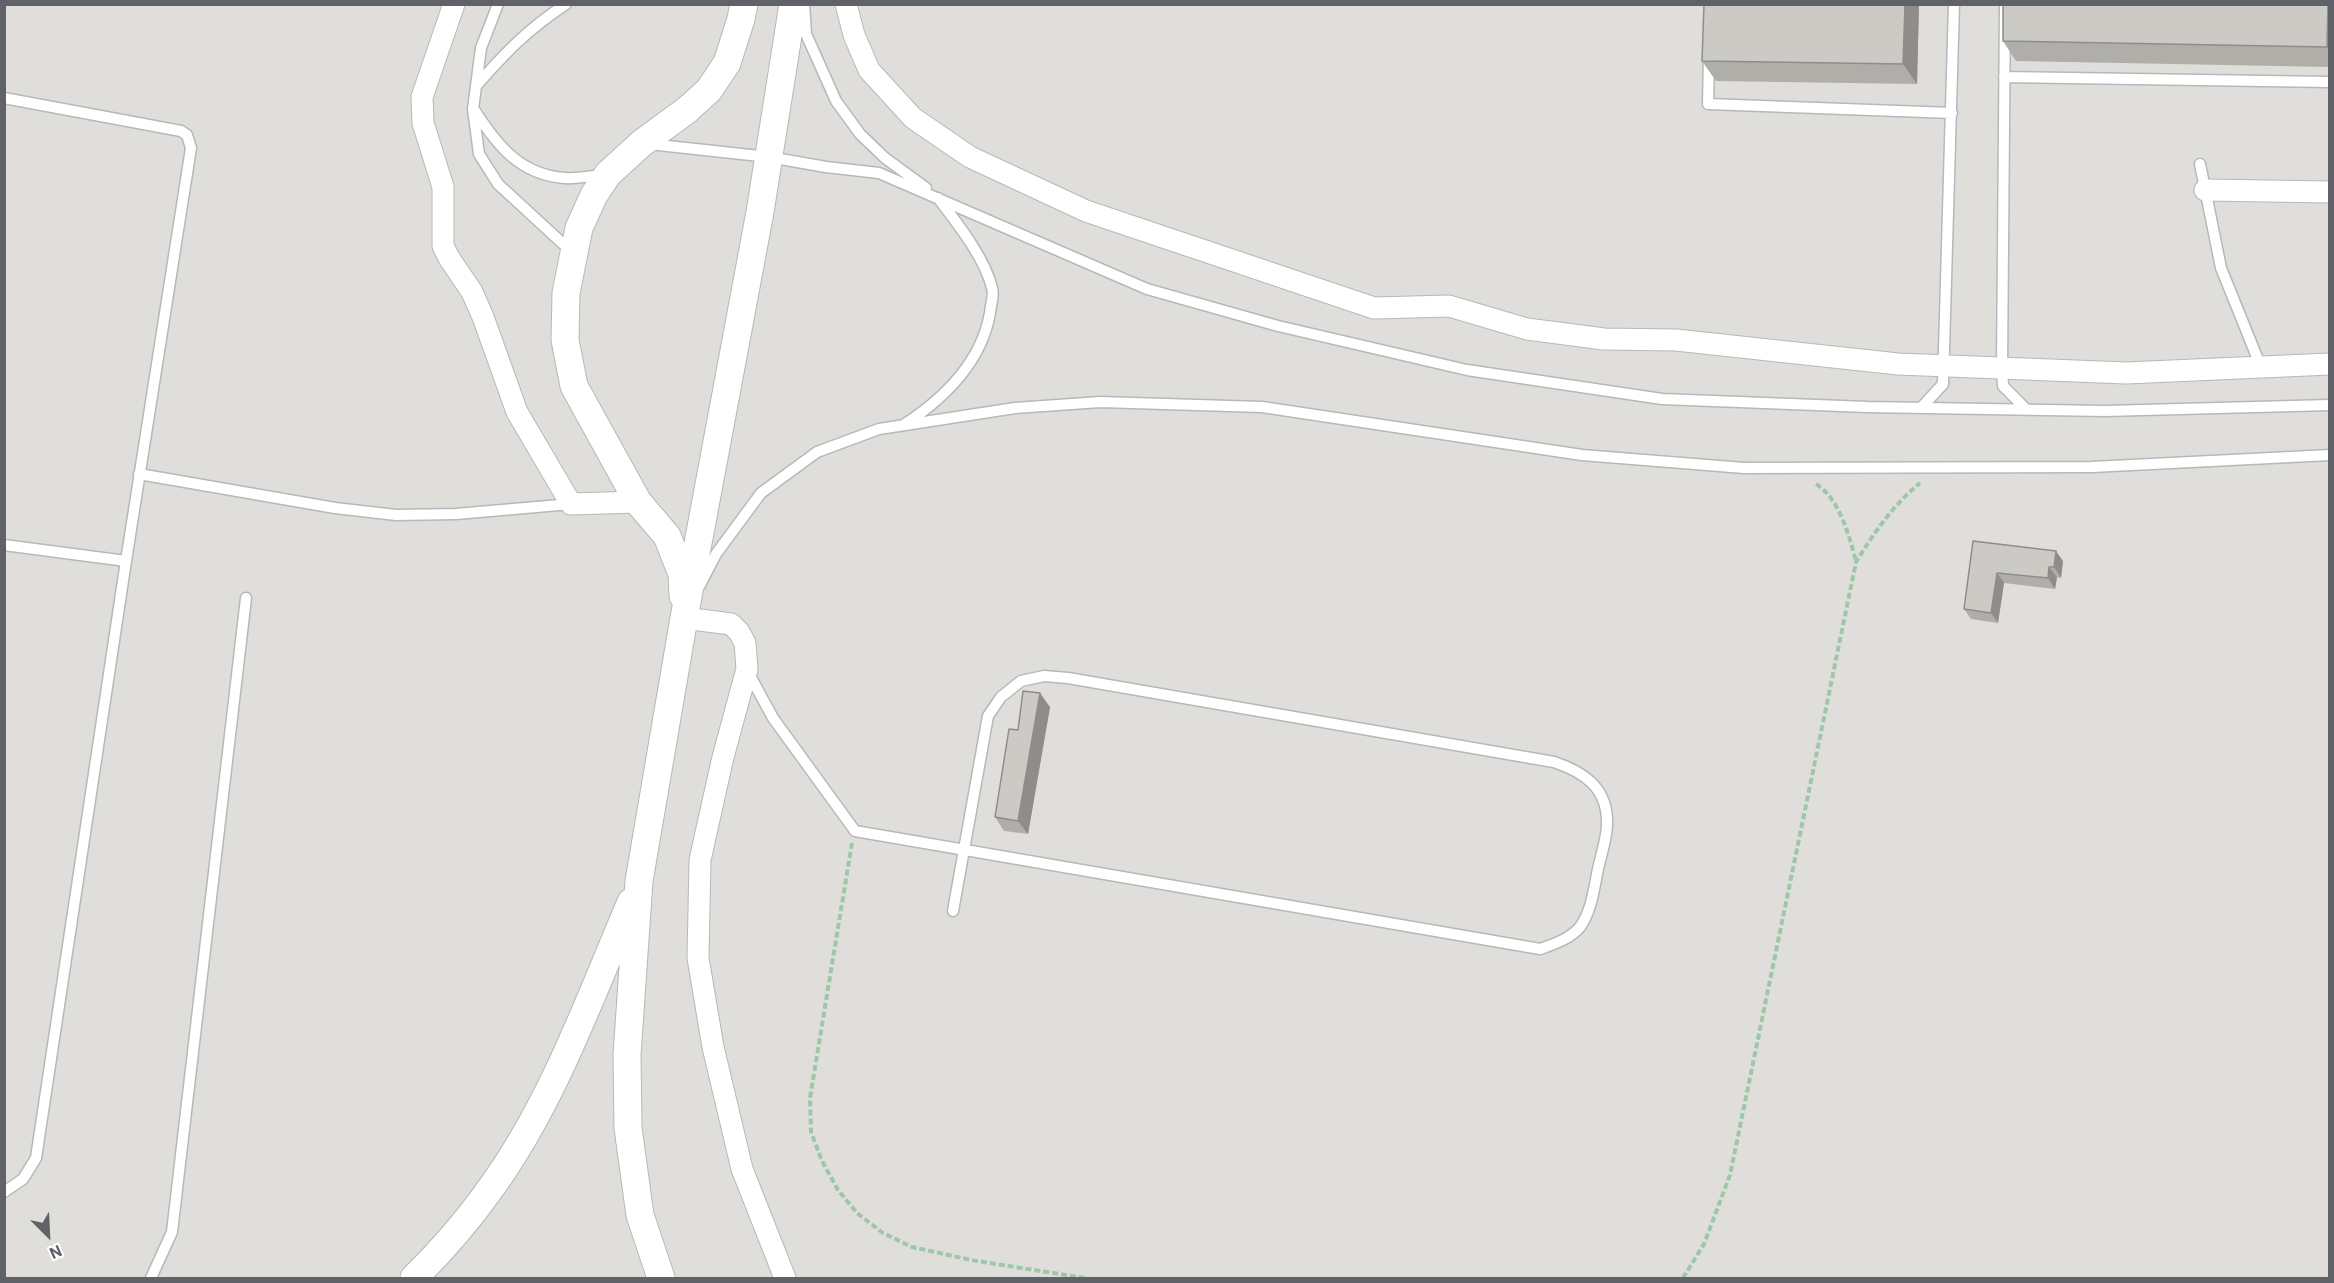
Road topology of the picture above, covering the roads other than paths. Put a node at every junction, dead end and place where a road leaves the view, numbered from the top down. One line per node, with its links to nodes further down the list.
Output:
1 (454, 4): 36 (street)
2 (498, 4): 13 (lane)
3 (566, 4): 13 (lane)
4 (744, 4): 17 (street)
5 (793, 4): 18 (street)
6 (804, 4): 23 (lane)
7 (846, 4): 26 (street)
8 (1954, 4): 16 (lane)
9 (2005, 4): 11 (lane)
10 (1710, 49): 16 (lane)
11 (2004, 77): 12 (lane); 28 (lane)
12 (2330, 81)
13 (476, 86): 15 (lane)
14 (4, 98): 34 (lane)
15 (473, 109): 20 (lane); 24 (lane)
16 (1952, 113): 26 (lane)
17 (642, 143): 18 (lane); 20 (street)
18 (769, 157): 23 (lane); 40 (street)
19 (2200, 164): 21 (lane)
20 (609, 174): 24 (street)
21 (2205, 190): 22 (street); 27 (lane)
22 (2330, 192)
23 (939, 198): 30 (lane); 32 (lane)
24 (574, 254): 35 (street)
25 (2330, 364): 27 (street)
26 (1945, 366): 28 (street); 30 (lane)
27 (2261, 367): 28 (street)
28 (2002, 368): 31 (lane)
29 (2330, 405): 31 (lane)
30 (1922, 408): 31 (lane)
31 (2027, 410)
32 (902, 426): 33 (lane); 40 (lane)
33 (2330, 455)
34 (139, 474): 36 (lane); 38 (lane)
35 (638, 502): 36 (street); 40 (street)
36 (572, 504)
37 (4, 545): 38 (lane)
38 (126, 561): 45 (lane)
39 (246, 598): 48 (lane)
40 (684, 618): 41 (street); 43 (street)
41 (747, 669): 42 (lane); 53 (street)
42 (963, 850): 42 (lane); 44 (lane)
43 (639, 881): 46 (street); 47 (street)
44 (953, 911)
45 (4, 1192)
46 (489, 1192): 49 (street); 50 (street)
47 (640, 1215): 51 (street); 52 (street)
48 (151, 1278)
49 (414, 1278)
50 (440, 1278)
51 (656, 1278)
52 (662, 1278)
53 (785, 1278)

